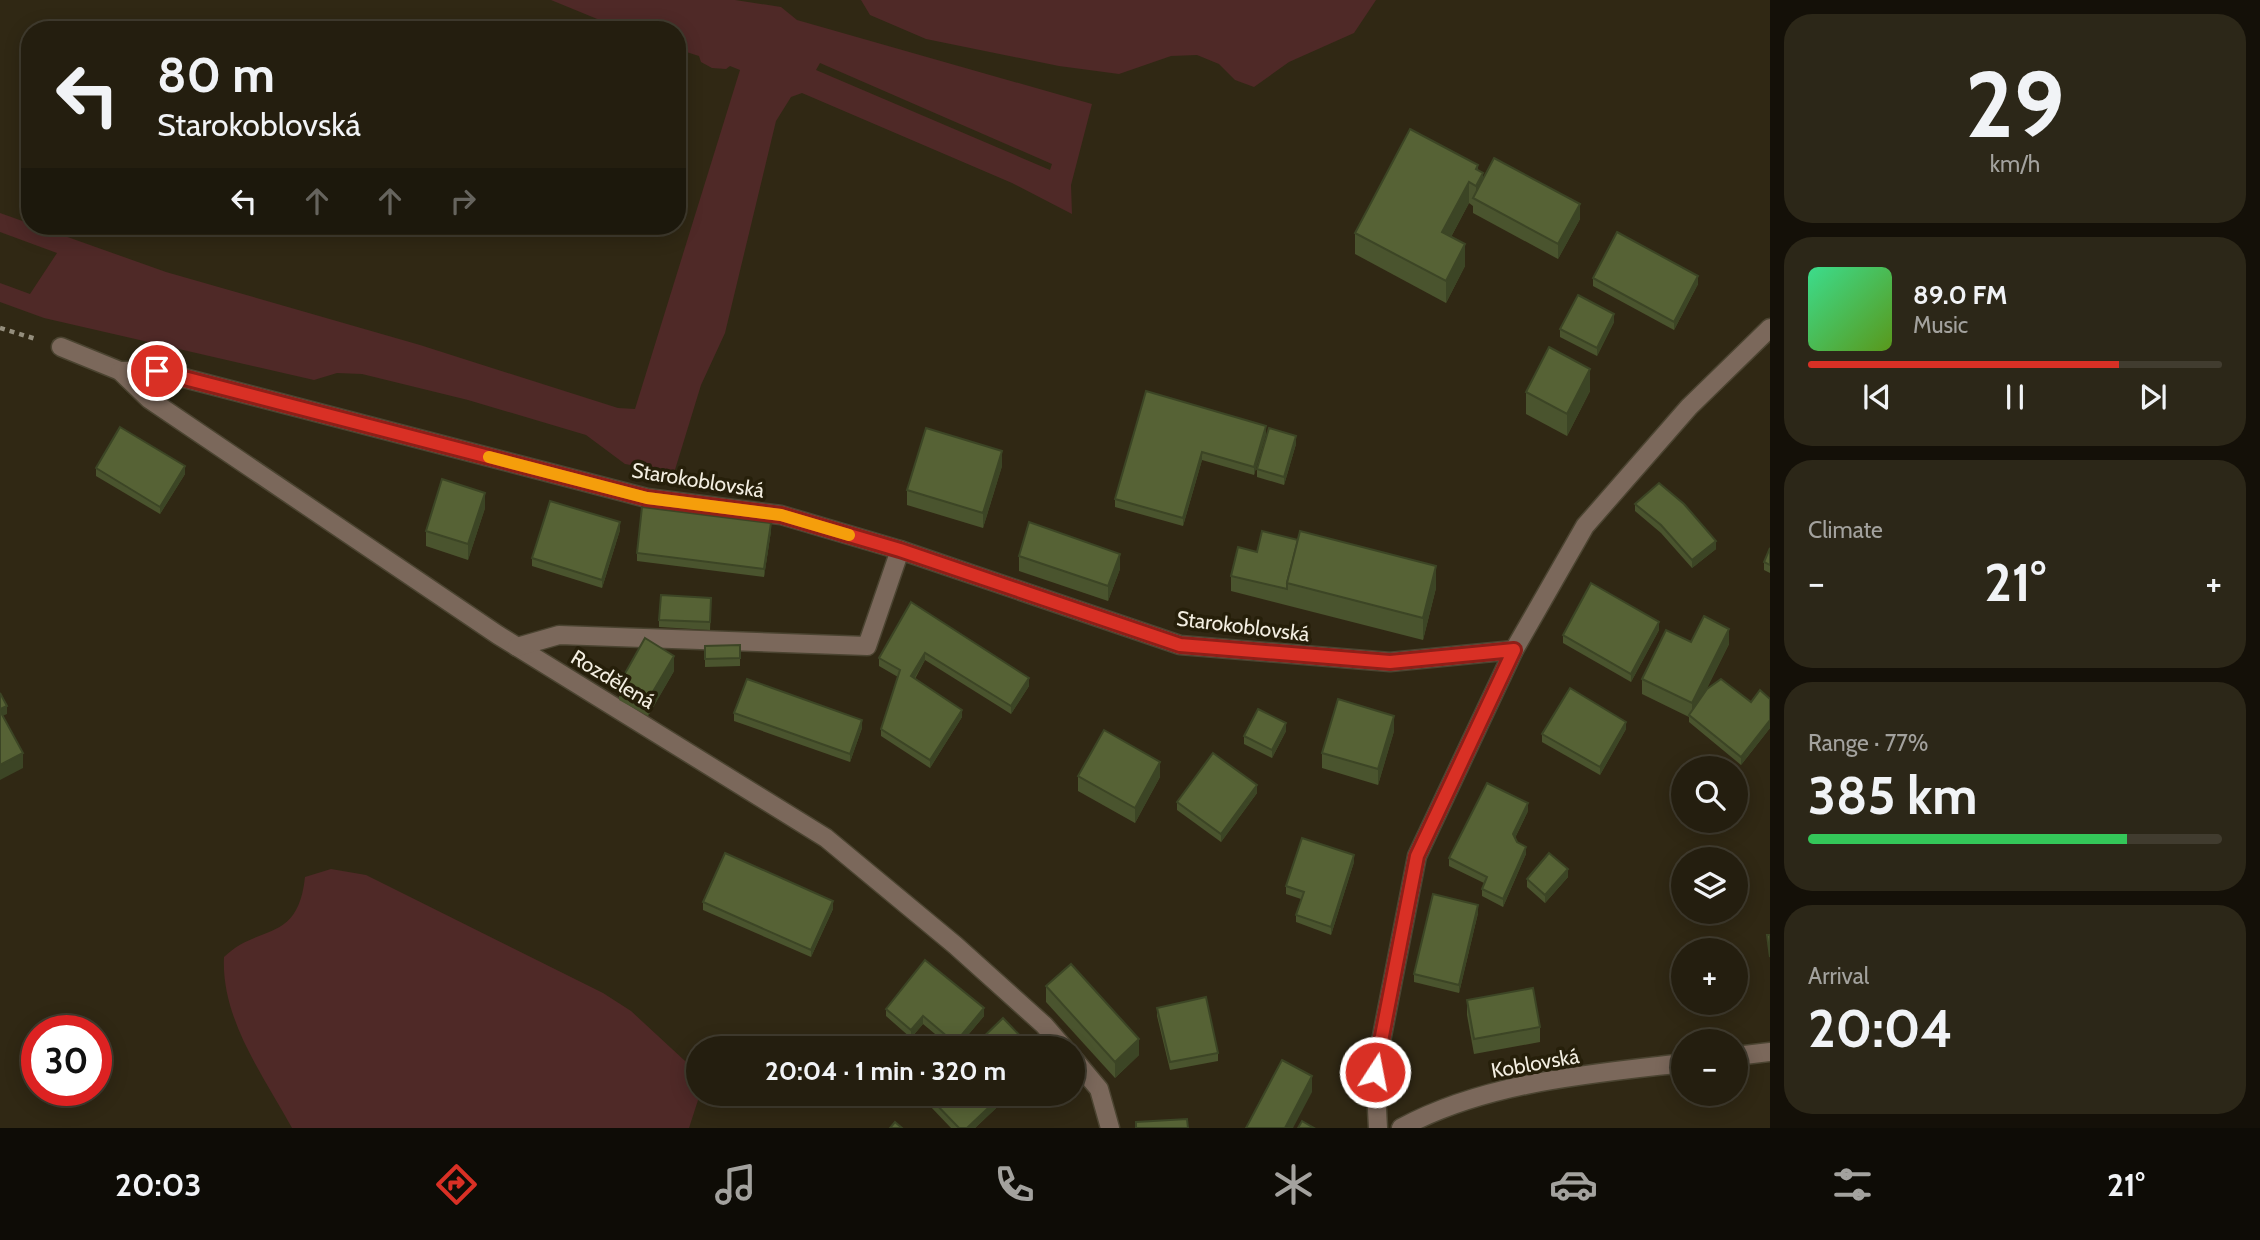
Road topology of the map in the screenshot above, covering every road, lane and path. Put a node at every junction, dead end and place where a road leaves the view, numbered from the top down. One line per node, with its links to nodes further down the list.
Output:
1 (0, 328): 3 (path)
2 (1770, 328): 7 (street)
3 (61, 346): 4 (street)
4 (120, 371): 5 (street, Starokoblovská); 6 (street, Rozdělená)
5 (900, 550): 6 (street); 7 (street, Starokoblovská)
6 (517, 647): 8 (street, Rozdělená)
7 (1514, 650): 14 (street)
8 (1054, 1036)
9 (1770, 1052): 10 (street)
10 (1748, 1055)
11 (1671, 1065): 15 (street, Koblovská)
12 (1085, 1072): 13 (street)
13 (1110, 1128)
14 (1378, 1128)
15 (1401, 1128)

